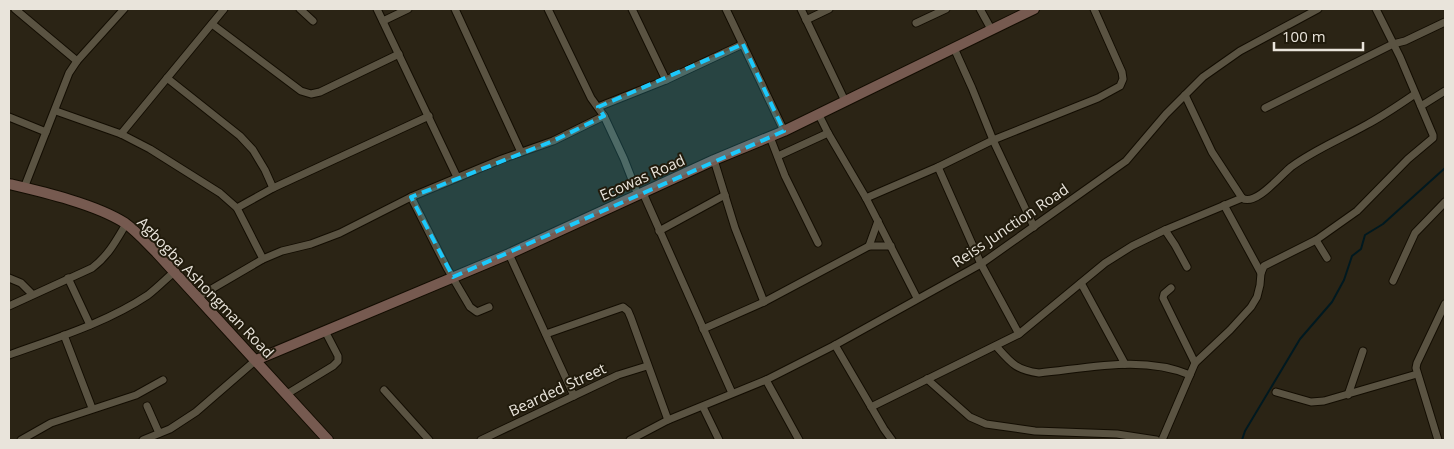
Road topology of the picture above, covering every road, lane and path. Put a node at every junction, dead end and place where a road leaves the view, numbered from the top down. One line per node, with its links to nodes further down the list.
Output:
1 (15, 9): 30 (street)
2 (124, 9): 30 (street)
3 (224, 9): 24 (street)
4 (300, 9): 19 (street)
5 (377, 9): 21 (street)
6 (408, 9): 21 (street)
7 (455, 9): 51 (street)
8 (548, 9): 38 (street)
9 (632, 9): 32 (street)
10 (726, 9): 26 (street)
11 (801, 9): 20 (street)
12 (829, 9): 20 (street)
13 (946, 9): 23 (street)
14 (980, 9): 25 (street)
15 (1034, 9): 25 (street, Ecowas Road)
16 (1094, 9): 50 (street)
17 (1318, 9): 35 (street, Reiss Junction Road)
18 (1376, 9): 27 (street)
19 (313, 20)
20 (806, 20): 36 (street)
21 (383, 21): 29 (street)
22 (1445, 22): 27 (street)
23 (916, 23)
24 (212, 24): 29 (street); 31 (street)
25 (991, 30): 28 (street, Ecowas Road)
26 (743, 44): 32 (street); 45 (street)
27 (1393, 44): 34 (street); 39 (street)
28 (954, 48): 36 (street, Ecowas Road); 50 (street)
29 (399, 54): 42 (street)
30 (76, 61): 40 (street)
31 (167, 78): 48 (street); 58 (street)
32 (666, 80): 38 (street)
33 (1445, 92): 37 (street)
34 (1416, 94): 37 (street); 63 (street)
35 (1185, 95): 63 (street); 69 (street, Reiss Junction Road)
36 (845, 101): 41 (street, Ecowas Road)
37 (1420, 106): 72 (street)
38 (598, 107): 43 (street)
39 (1265, 108)
40 (56, 111): 46 (street); 48 (street)
41 (819, 115): 45 (street, Ecowas Road); 47 (street)
42 (429, 116): 55 (street); 58 (street)
43 (604, 116): 51 (street); 59 (street)
44 (9, 117): 46 (street)
45 (784, 131): 49 (street, Ecowas Road)
46 (46, 132): 57 (street)
47 (828, 133): 52 (street); 62 (street)
48 (121, 134): 66 (street)
49 (770, 137): 52 (street); 53 (street, Ecowas Road)
50 (993, 140): 54 (street); 69 (street)
51 (521, 152): 55 (street)
52 (778, 156): 73 (street)
53 (714, 160): 59 (street, Ecowas Road); 60 (street)
54 (938, 167): 62 (street); 79 (street)
55 (457, 177): 61 (street)
56 (9, 184): 57 (street, Agbogba Ashongman Road)
57 (24, 188): 68 (street, Agbogba Ashongman Road)
58 (273, 188): 66 (street)
59 (640, 194): 71 (street); 76 (street, Ecowas Road)
60 (725, 195): 71 (street); 92 (street)
61 (411, 197): 78 (street); 83 (street)
62 (866, 198): 67 (street)
63 (1242, 198): 65 (street)
64 (1445, 202): 86 (street)
65 (1224, 205): 70 (street); 82 (street)
66 (237, 208): 78 (street)
67 (878, 222): 74 (street); 75 (street)
68 (126, 224): 81 (street, Agbogba Ashongman Road); 85 (street)
69 (1034, 227): 79 (street, Reiss Junction Road)
70 (1165, 230): 80 (street); 87 (street)
71 (659, 231): 97 (street)
72 (1316, 240): 77 (street); 82 (street)
73 (818, 243)
74 (870, 246): 75 (street); 92 (street)
75 (891, 246): 91 (street)
76 (509, 254): 83 (street, Ecowas Road); 99 (street)
77 (1327, 258)
78 (263, 259): 90 (street)
79 (982, 264): 91 (street, Reiss Junction Road); 100 (street)
80 (1187, 267)
81 (174, 272): 90 (street, Agbogba Ashongman Road); 96 (street)
82 (1261, 273): 107 (street)
83 (453, 277): 95 (street); 98 (street, Ecowas Road)
84 (9, 278): 89 (street)
85 (68, 278): 89 (street); 96 (street)
86 (1393, 281)
87 (1081, 283): 100 (street); 108 (street)
88 (1171, 288): 107 (street)
89 (32, 294): 94 (street)
90 (198, 297): 106 (street, Agbogba Ashongman Road)
91 (918, 298): 102 (street, Reiss Junction Road)
92 (764, 302): 97 (street)
93 (1445, 304): 110 (street)
94 (9, 306)
95 (489, 307)
96 (90, 325): 101 (street)
97 (703, 329): 118 (street)
98 (324, 331): 106 (street, Ecowas Road); 117 (street)
99 (546, 334): 109 (street); 120 (street)
100 (1019, 334): 103 (street)
101 (64, 335): 105 (street); 124 (street)
102 (835, 345): 114 (street, Reiss Junction Road); 123 (street)
103 (996, 346): 108 (street); 112 (street)
104 (1363, 351): 119 (street)
105 (9, 355)
106 (256, 360): 117 (street, Agbogba Ashongman Road); 126 (street)
107 (1194, 363): 111 (street)
108 (1125, 364): 111 (street)
109 (647, 366): 120 (street, Bearded Street); 125 (street)
110 (1417, 374): 119 (street); 138 (street)
111 (1190, 375): 137 (street)
112 (927, 379): 123 (street); 136 (street)
113 (163, 380): 124 (street)
114 (766, 380): 118 (street, Reiss Junction Road); 134 (street)
115 (384, 390): 131 (street)
116 (1276, 392): 119 (street)
117 (287, 394): 130 (street, Agbogba Ashongman Road)
118 (732, 394): 122 (street, Reiss Junction Road)
119 (1348, 395)
120 (574, 396): 132 (street, Bearded Street)
121 (147, 406): 126 (street)
122 (703, 407): 125 (street, Reiss Junction Road); 133 (street)
123 (871, 407): 135 (street)
124 (92, 408): 128 (street)
125 (668, 420): 127 (street, Reiss Junction Road)
126 (159, 434): 129 (street)
127 (634, 439)
128 (21, 440)
129 (143, 440)
130 (328, 440)
131 (429, 440)
132 (481, 440)
133 (719, 440)
134 (799, 440)
135 (892, 440)
136 (1156, 440)
137 (1162, 440)
138 (1438, 440)

